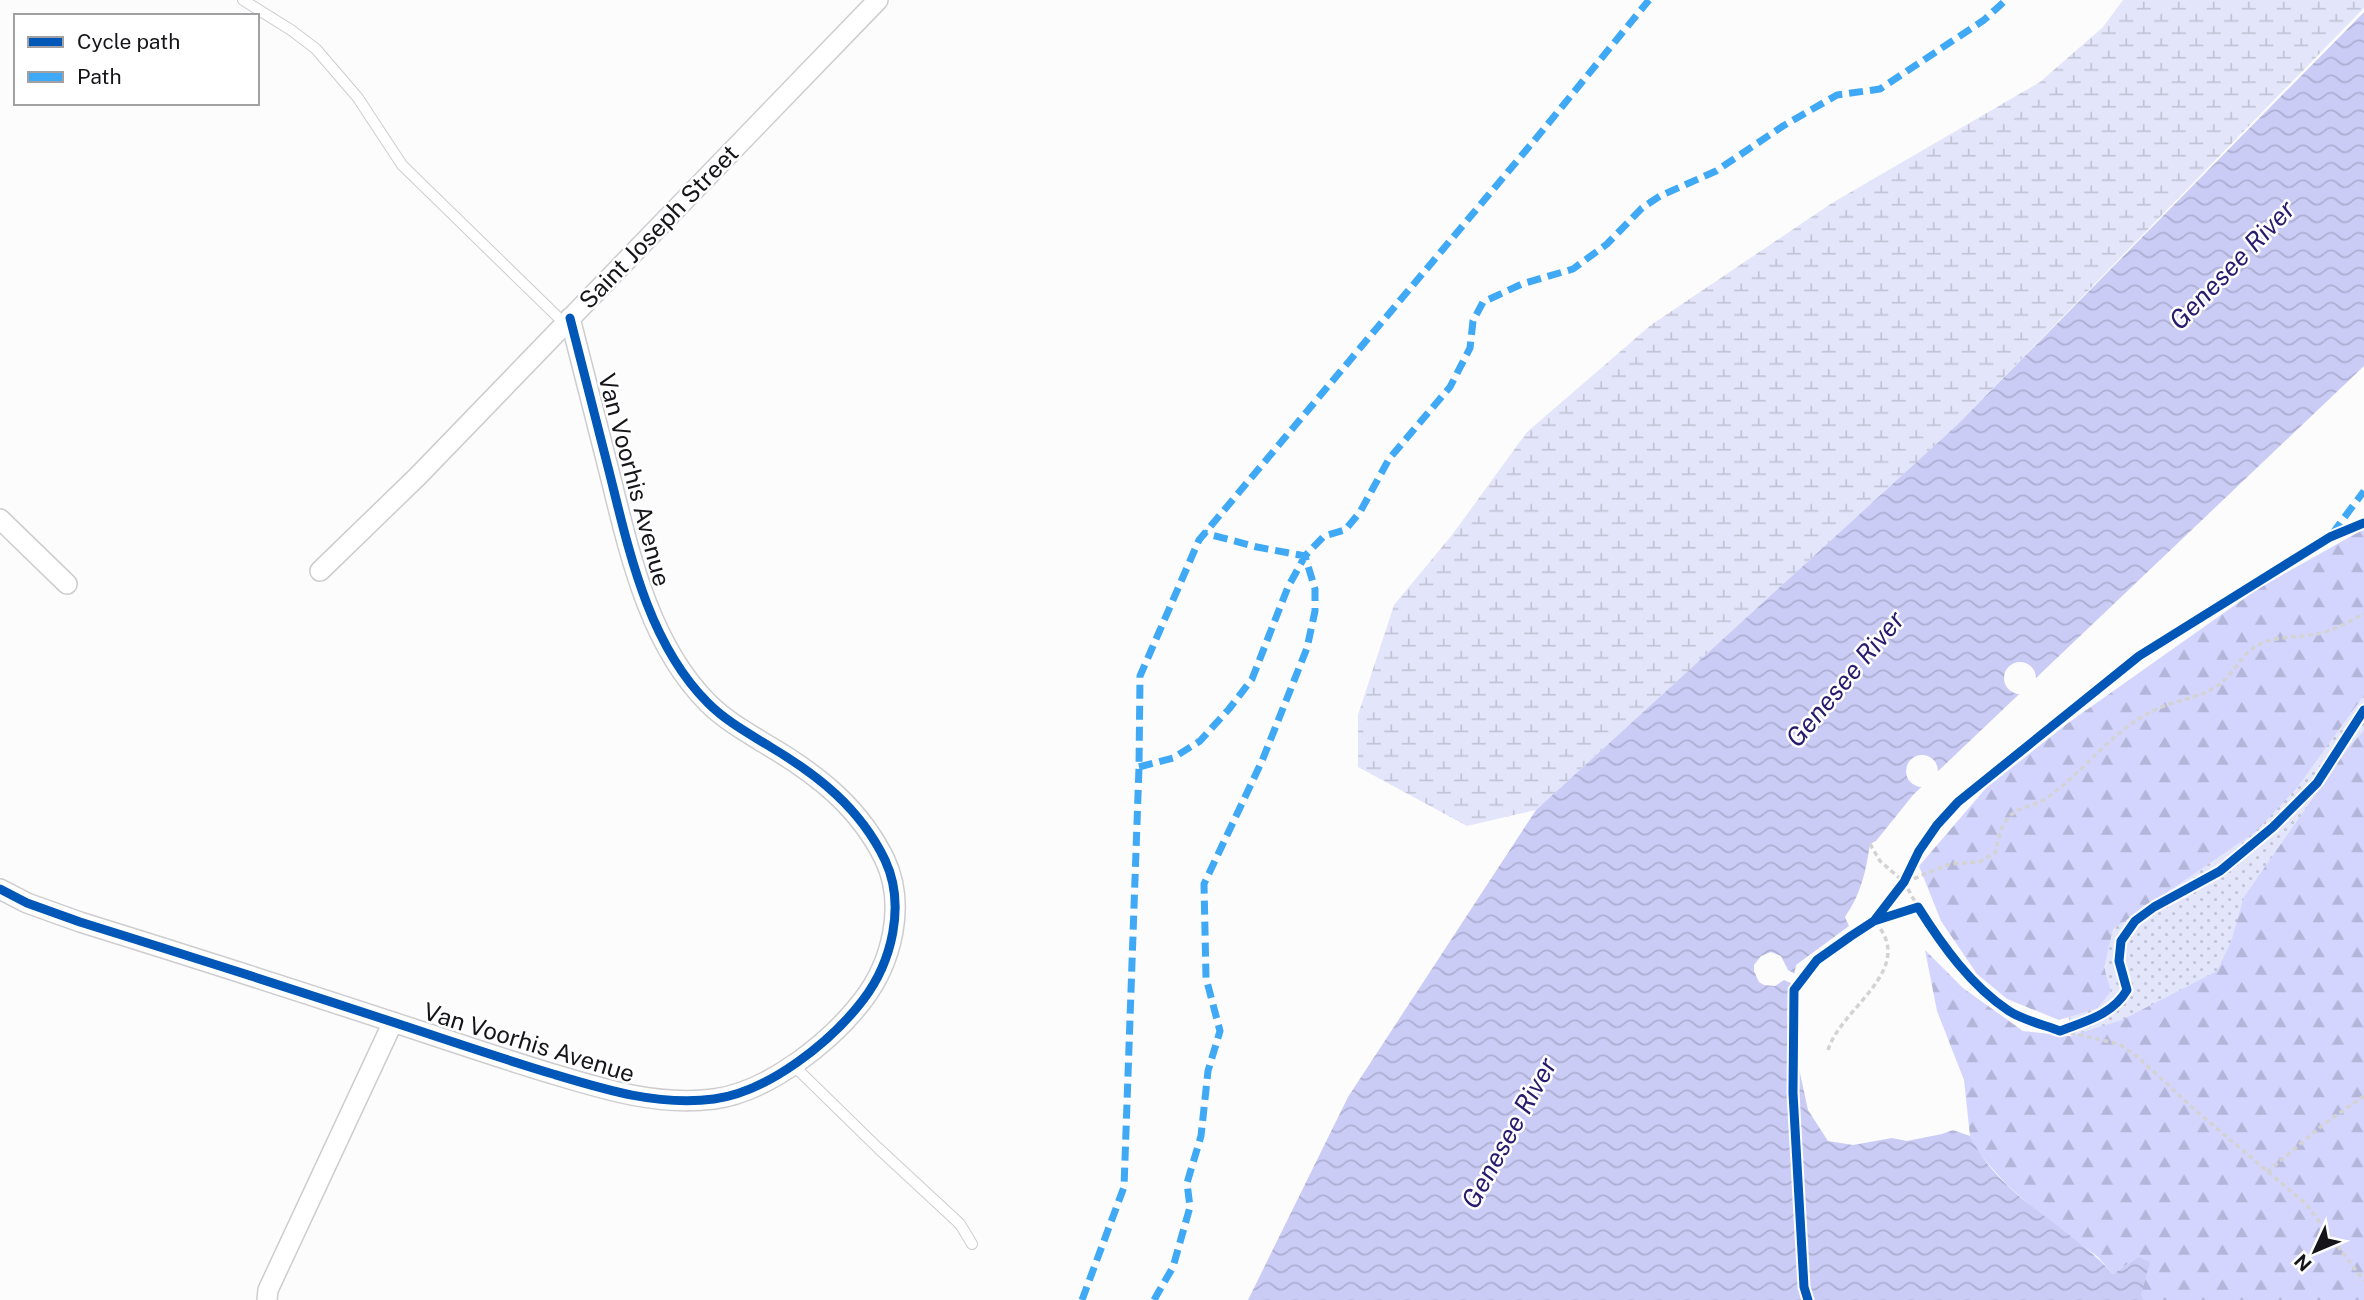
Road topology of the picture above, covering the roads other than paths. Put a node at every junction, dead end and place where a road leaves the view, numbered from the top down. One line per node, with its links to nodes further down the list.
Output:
1 (243, 0): 3 (lane)
2 (878, 0): 3 (street, Saint Joseph Street)
3 (568, 321): 5 (street, Saint Joseph Street); 9 (street, Van Voorhis Avenue)
4 (0, 519): 6 (street)
5 (320, 571)
6 (67, 584)
7 (0, 889): 8 (street, Van Voorhis Avenue)
8 (393, 1022): 9 (street, Van Voorhis Avenue); 11 (street, Van Voorhis Avenue)
9 (793, 1065): 10 (lane)
10 (972, 1244)
11 (267, 1300)

